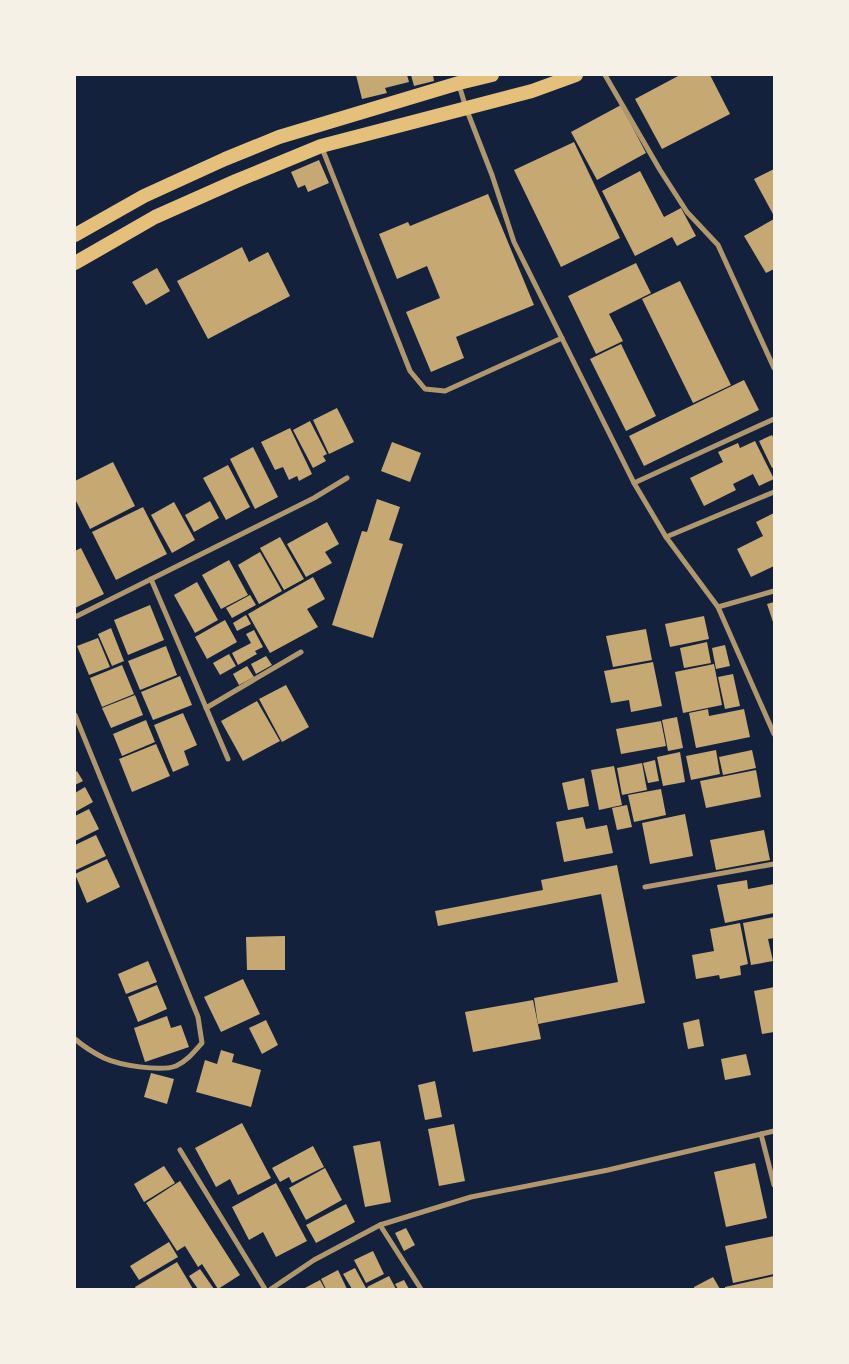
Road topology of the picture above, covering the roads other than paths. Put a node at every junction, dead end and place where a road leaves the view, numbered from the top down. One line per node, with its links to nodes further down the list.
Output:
1 (492, 75): 4 (highway)
2 (576, 75): 5 (highway)
3 (605, 75): 10 (street)
4 (459, 83): 5 (street); 7 (highway)
5 (466, 108): 6 (highway); 9 (street)
6 (321, 146): 8 (highway); 9 (street)
7 (75, 235)
8 (75, 262)
9 (562, 338): 13 (street)
10 (774, 368)
11 (774, 419): 13 (street)
12 (347, 478): 16 (street)
13 (634, 483): 15 (street)
14 (774, 492): 15 (street)
15 (666, 538): 18 (street)
16 (151, 579): 19 (street); 21 (street)
17 (774, 590): 18 (street)
18 (718, 607): 23 (street)
19 (75, 617)
20 (301, 652): 21 (street)
21 (206, 708): 24 (street)
22 (75, 715): 27 (street)
23 (774, 734)
24 (228, 759)
25 (774, 864): 26 (street)
26 (645, 887)
27 (75, 1039)
28 (774, 1131): 29 (street)
29 (761, 1134): 31 (street); 32 (street)
30 (180, 1150): 33 (street)
31 (774, 1185)
32 (380, 1225): 34 (street); 35 (street)
33 (265, 1289)
34 (271, 1289)
35 (421, 1289)

